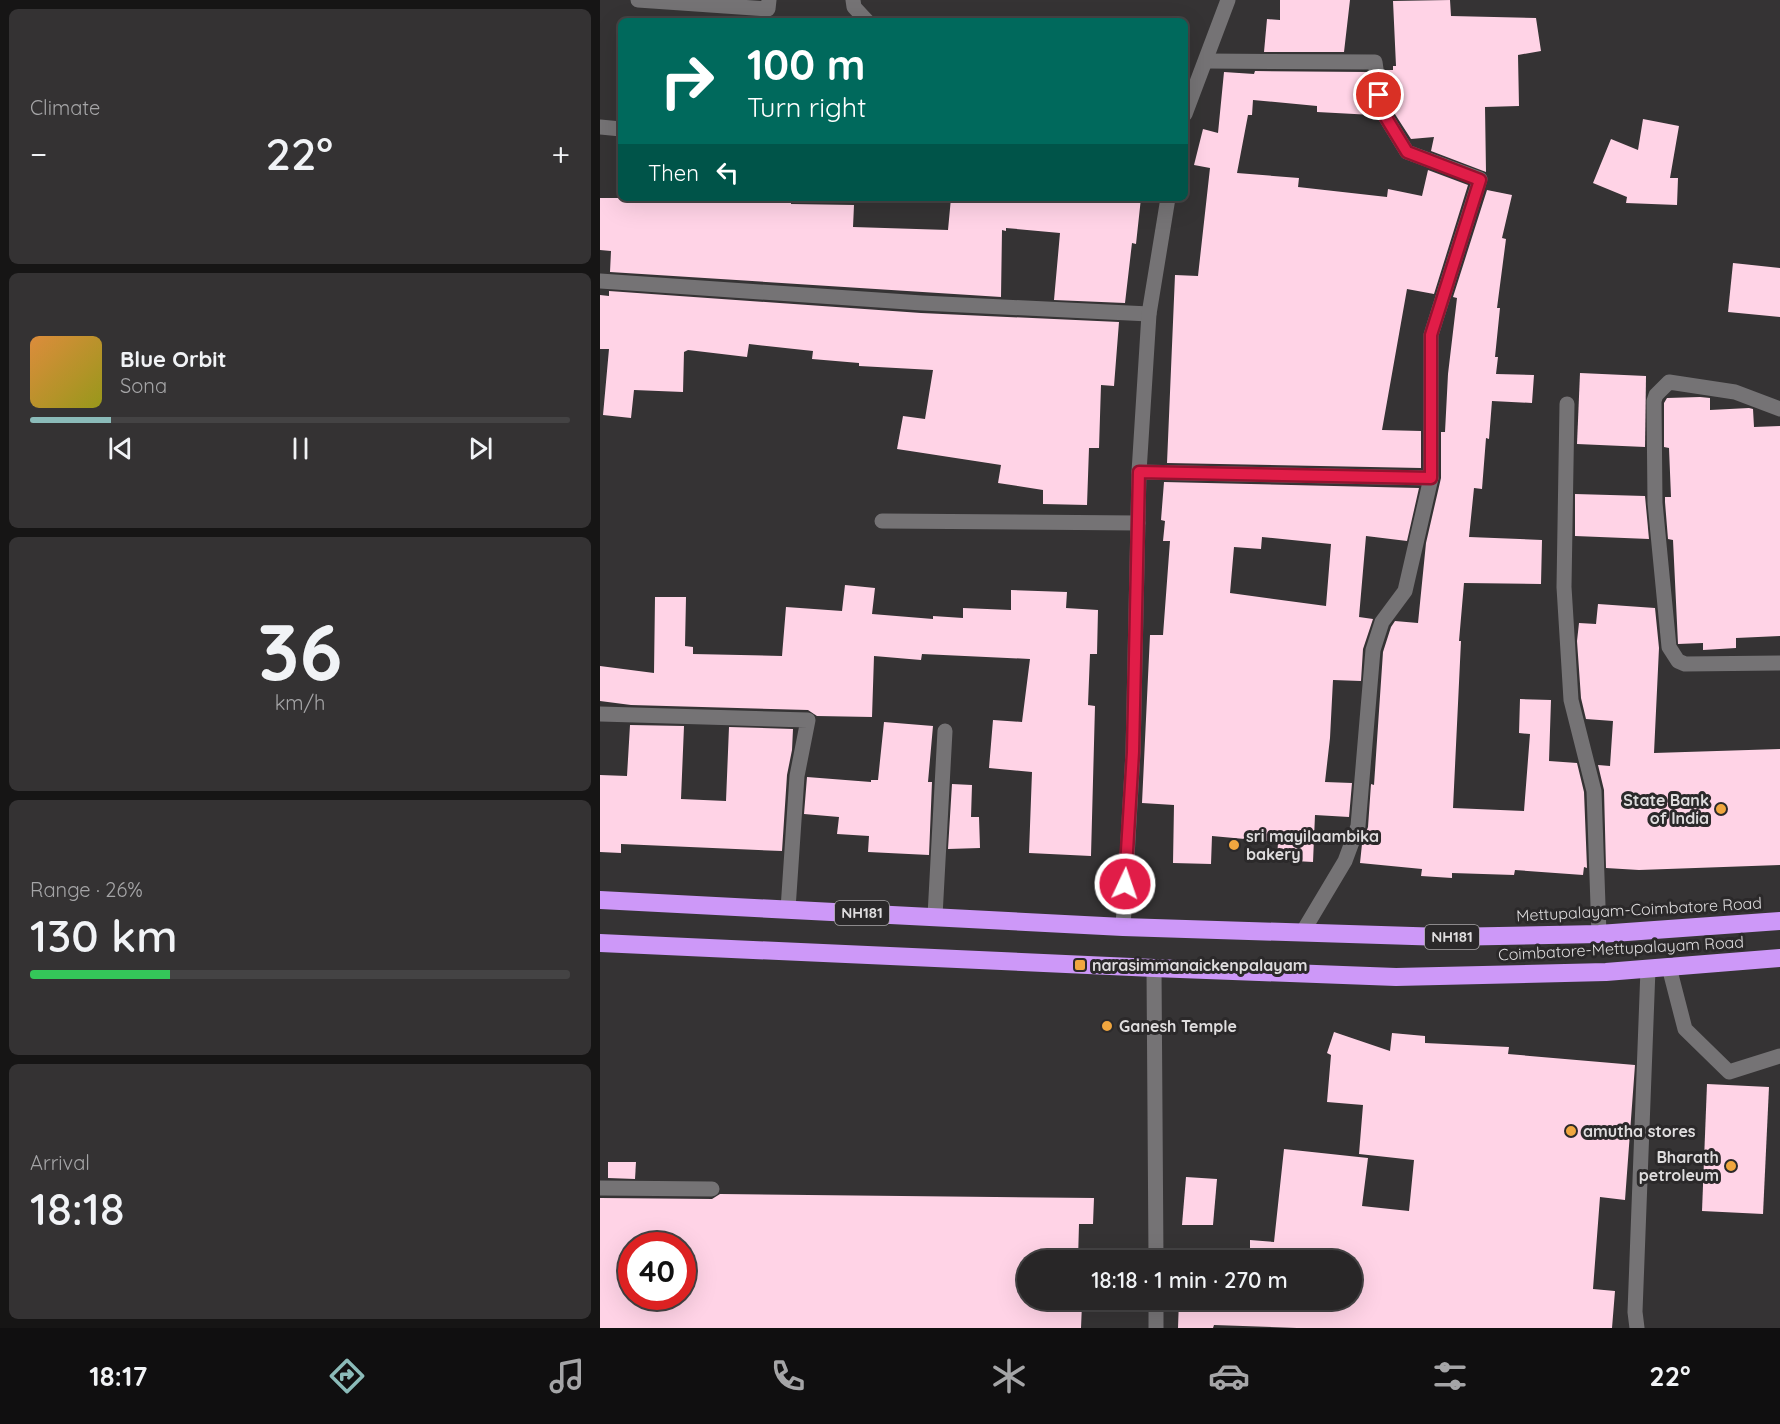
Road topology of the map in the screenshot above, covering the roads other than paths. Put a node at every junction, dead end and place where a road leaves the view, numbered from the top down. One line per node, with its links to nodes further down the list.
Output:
1 (638, 0): 2 (street)
2 (769, 0)
3 (853, 0): 5 (street)
4 (1228, 0): 6 (street)
5 (864, 18)
6 (1206, 61): 7 (street); 16 (street)
7 (1188, 102)
8 (600, 127): 9 (street)
9 (618, 129)
10 (1168, 201): 12 (street)
11 (600, 280): 12 (street)
12 (1149, 314): 15 (street)
13 (1567, 404): 28 (street)
14 (1780, 409): 19 (street)
15 (1139, 472): 16 (street); 18 (street)
16 (1431, 478): 27 (street)
17 (882, 521): 18 (street)
18 (1138, 523): 26 (street)
19 (1780, 663)
20 (600, 714): 23 (street)
21 (945, 731): 24 (street)
22 (600, 900): 23 (highway, Mettupalayam-Coimbatore Road / NH181)
23 (788, 909): 24 (highway, Mettupalayam-Coimbatore Road / NH181)
24 (935, 916): 26 (highway, Mettupalayam-Coimbatore Road / NH181)
25 (1780, 921): 28 (highway, Mettupalayam-Coimbatore Road / NH181)
26 (1123, 927): 27 (highway, Mettupalayam-Coimbatore Road / NH181)
27 (1302, 933): 28 (highway, Mettupalayam-Coimbatore Road / NH181)
28 (1599, 934)
29 (600, 943): 32 (highway, Coimbatore-Mettupalayam Road)
30 (1780, 958): 31 (highway, Coimbatore-Mettupalayam Road)
31 (1670, 967): 33 (highway, Coimbatore-Mettupalayam Road); 34 (street)
32 (1154, 968): 33 (highway, Coimbatore-Mettupalayam Road); 37 (street)
33 (1648, 969): 40 (street)
34 (1780, 1056)
35 (600, 1188): 36 (street)
36 (712, 1189)
37 (1156, 1250)
38 (1156, 1310): 39 (street)
39 (1156, 1328)
40 (1637, 1328)

